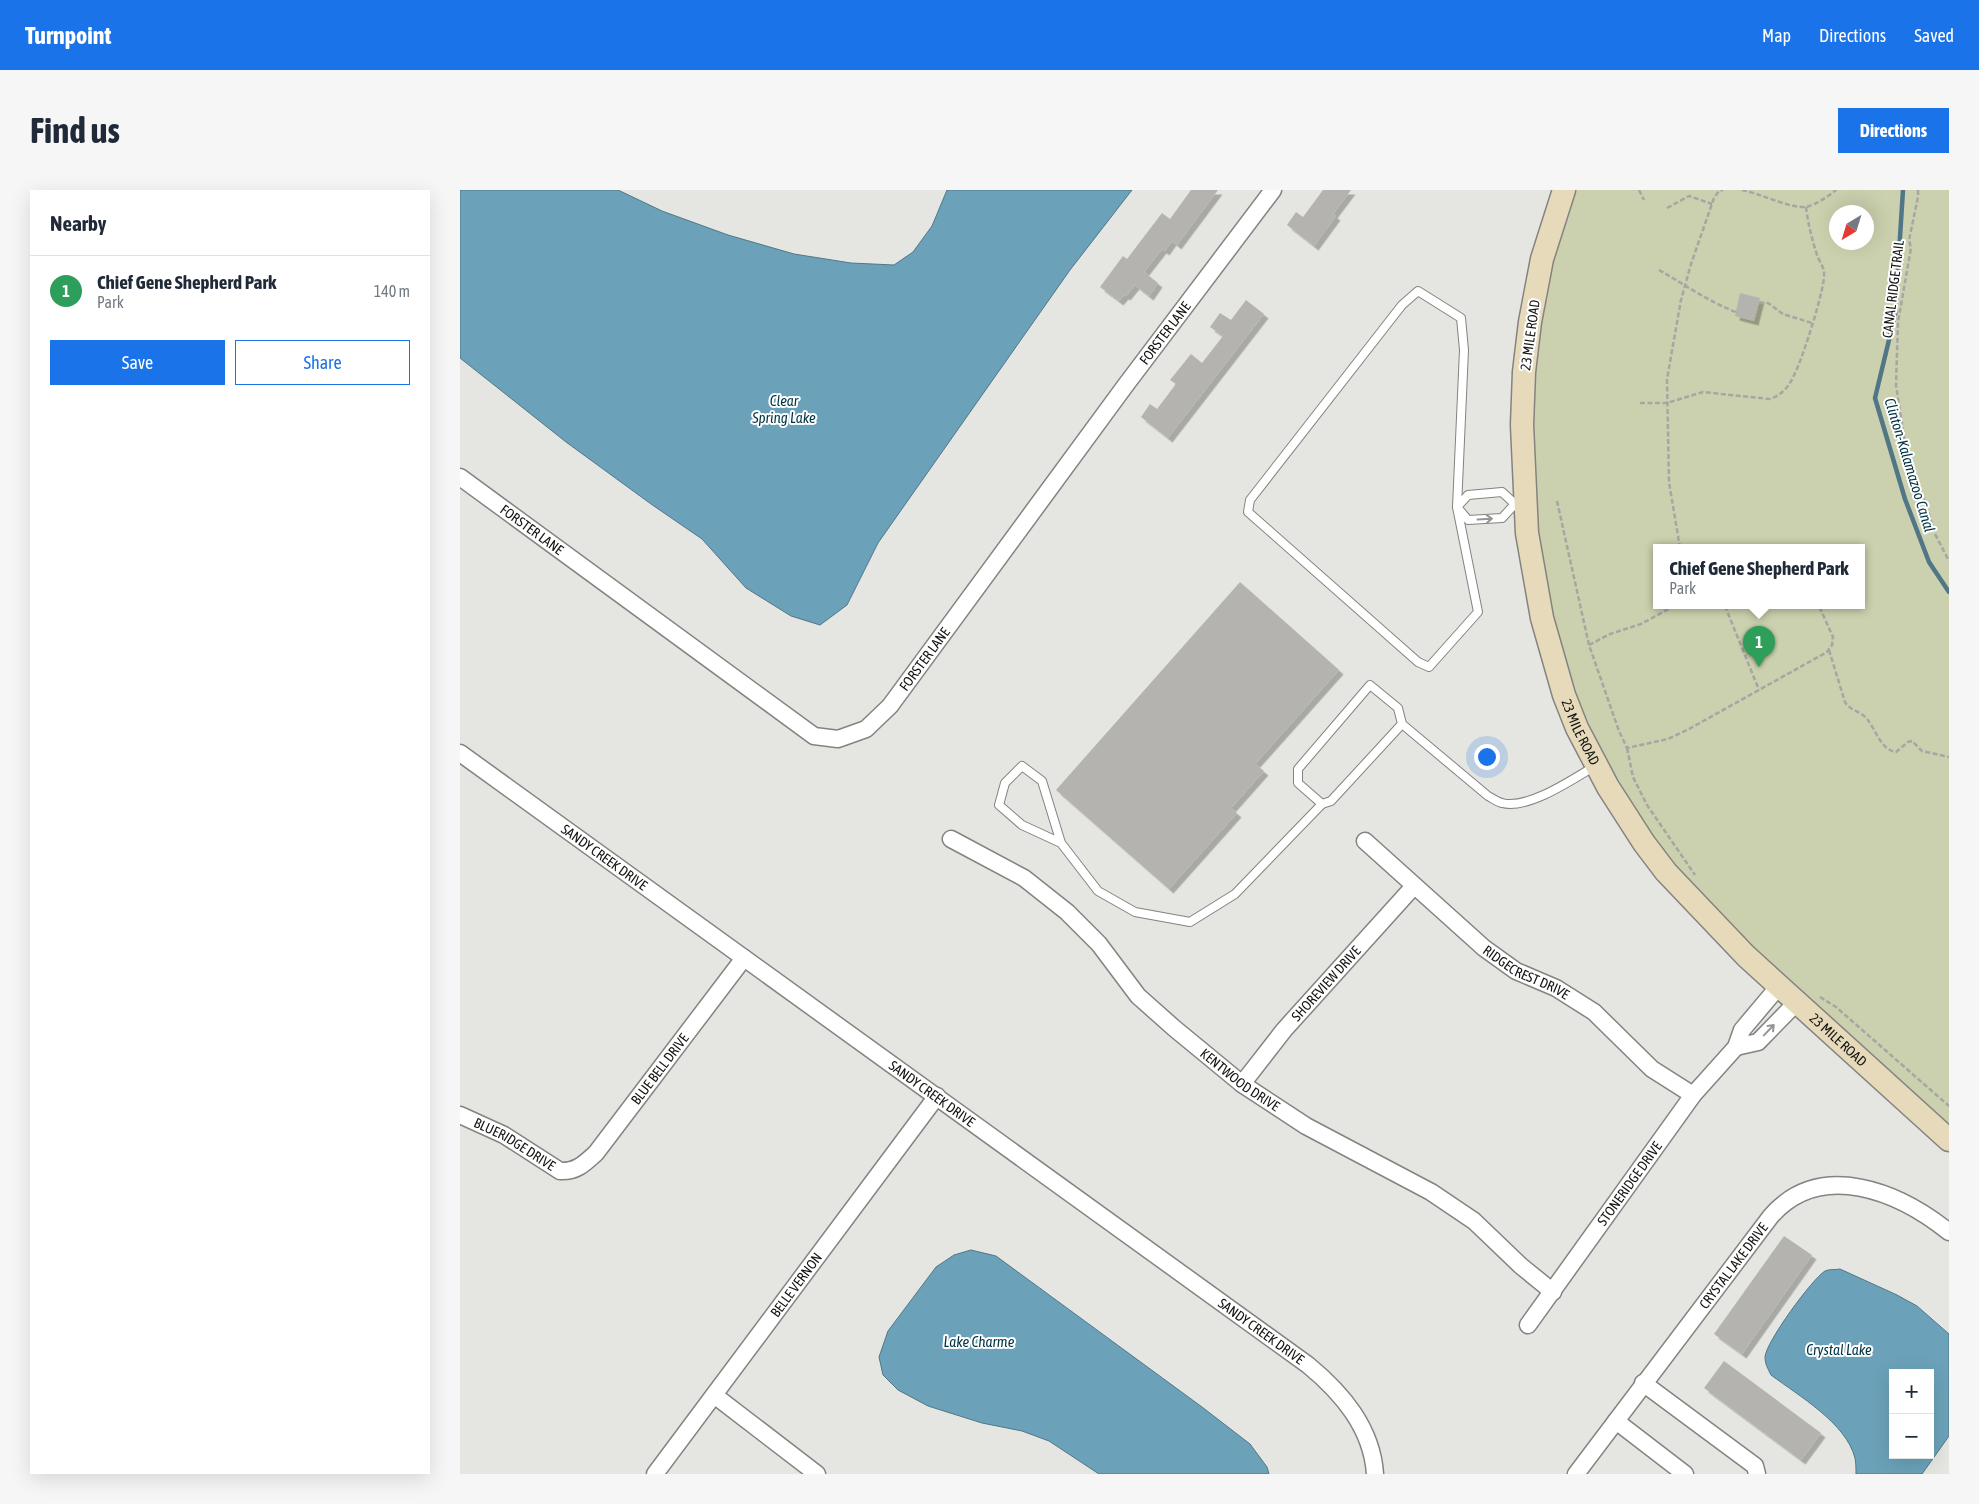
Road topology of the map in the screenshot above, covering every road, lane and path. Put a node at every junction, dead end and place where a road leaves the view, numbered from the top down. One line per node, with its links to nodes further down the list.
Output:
1 (1273, 190): 19 (street, FORSTER LANE)
2 (1564, 190): 21 (main road, 23 MILE ROAD)
3 (1640, 190): 8 (path)
4 (1723, 190): 9 (path)
5 (1742, 190): 10 (path)
6 (1836, 190): 10 (path)
7 (1918, 190): 24 (path, CANAL RIDGE TRAIL)
8 (1644, 200)
9 (1712, 204): 11 (path); 13 (path)
10 (1806, 207): 16 (path)
11 (1667, 208)
12 (1659, 270): 13 (path)
13 (1686, 285): 15 (path); 18 (path)
14 (1759, 303): 16 (path)
15 (1736, 312)
16 (1812, 323): 18 (path)
17 (1640, 403): 18 (path)
18 (1667, 403): 23 (path)
19 (460, 477)
20 (1557, 501): 28 (path)
21 (1520, 503): 22 (lane); 22 (lane, one-way to 21); 35 (main road, 23 MILE ROAD)
22 (1457, 507): 22 (lane)
23 (1679, 544)
24 (1949, 561)
25 (1668, 609): 28 (path)
26 (1726, 609): 30 (path)
27 (1820, 609): 29 (path)
28 (1589, 645): 32 (path)
29 (1829, 649): 30 (path); 34 (path)
30 (1759, 690): 32 (path)
31 (1402, 724): 35 (lane); 36 (lane); 36 (lane)
32 (1628, 748): 40 (path)
33 (460, 753): 42 (street, SANDY CREEK DRIVE)
34 (1949, 757)
35 (1596, 765): 43 (main road, 23 MILE ROAD)
36 (1322, 804): 39 (lane)
37 (951, 839): 47 (street, KENTWOOD DRIVE)
38 (1365, 840): 41 (street, RIDGECREST DRIVE)
39 (1062, 843): 39 (lane)
40 (1700, 881)
41 (1414, 886): 47 (street, SHOREVIEW DRIVE); 48 (street, RIDGECREST DRIVE)
42 (744, 958): 49 (street, SANDY CREEK DRIVE); 53 (street, BLUE BELL DRIVE)
43 (1779, 986): 45 (main road, 23 MILE ROAD); 46 (street, STONERIDGE DRIVE)
44 (1819, 997): 50 (path)
45 (1797, 1002): 46 (street, one-way to 45); 52 (main road, 23 MILE ROAD)
46 (1736, 1047): 48 (street, STONERIDGE DRIVE)
47 (1242, 1084): 55 (street, KENTWOOD DRIVE)
48 (1694, 1095): 55 (street, STONERIDGE DRIVE)
49 (937, 1096): 58 (street, BELLE VERNON); 60 (street, SANDY CREEK DRIVE)
50 (1949, 1106)
51 (460, 1115): 53 (street, BLUERIDGE DRIVE)
52 (1949, 1140)
53 (569, 1172)
54 (1949, 1232): 57 (street, CRYSTAL LAKE DRIVE)
55 (1553, 1292): 56 (street, STONERIDGE DRIVE)
56 (1528, 1325)
57 (1643, 1383): 59 (street, CRYSTAL LAKE DRIVE); 65 (street)
58 (714, 1395): 61 (street, BELLE VERNON); 62 (street)
59 (1616, 1421): 63 (street, CRYSTAL LAKE DRIVE); 64 (street)
60 (1375, 1468)
61 (655, 1474)
62 (817, 1474)
63 (1576, 1474)
64 (1685, 1474)
65 (1757, 1474)

